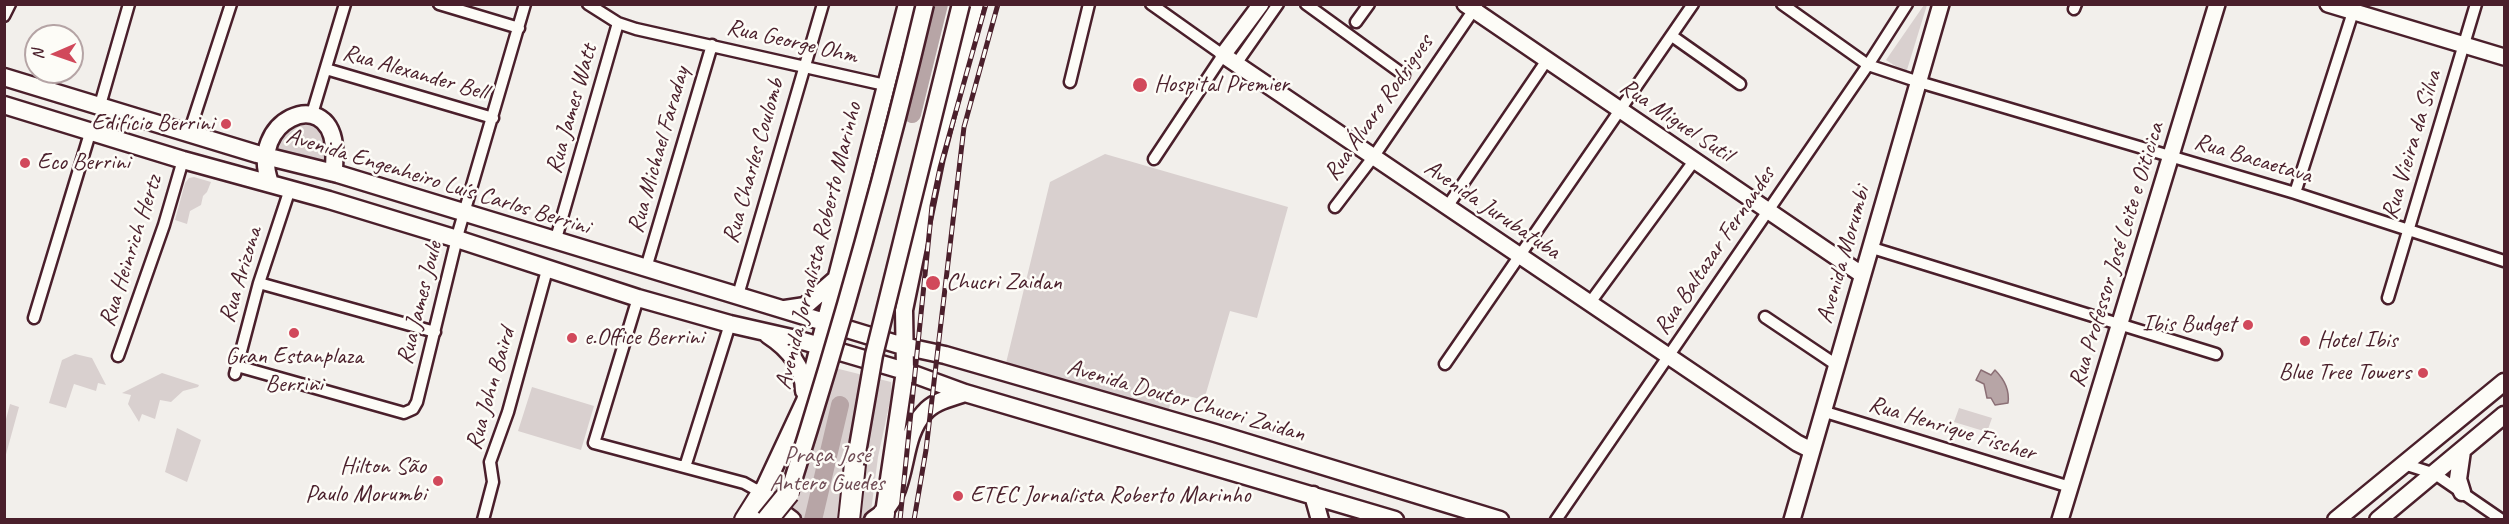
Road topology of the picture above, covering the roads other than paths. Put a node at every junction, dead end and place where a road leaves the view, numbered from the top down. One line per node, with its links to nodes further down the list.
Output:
1 (10, 4): 28 (street)
2 (129, 4): 49 (street)
3 (231, 4): 54 (street)
4 (345, 4): 41 (street)
5 (439, 4): 31 (street)
6 (525, 4): 31 (street, Rua James Joule)
7 (588, 4): 30 (street, Rua George Ohm)
8 (823, 4): 40 (street, Rua Charles Coulomb)
9 (907, 4): 47 (main road, Avenida Jornalista Roberto Marinho)
10 (926, 4): 119 (main road, bridge)
11 (961, 4): 112 (main road, bridge)
12 (975, 4): 85 (main road)
13 (1089, 4): 44 (street)
14 (1151, 4): 35 (street, Avenida Jurubatuba)
15 (1262, 4): 35 (street)
16 (1278, 4): 38 (street)
17 (1306, 4): 42 (street)
18 (1369, 4): 29 (street)
19 (1693, 4): 32 (street)
20 (1782, 4): 39 (street, Rua Bacaetava)
21 (1907, 4): 39 (street, Rua Baltazar Fernandes)
22 (1941, 4): 45 (street, Avenida Morumbi)
23 (2217, 4): 57 (street, Rua Professor José Leite e Oiticica)
24 (2328, 4): 27 (street)
25 (2476, 4): 34 (street, Rua Vieira da Silva)
26 (1472, 6): 37 (street, Rua Miguel Sutil); 56 (street, Rua Álvaro Rodrigues)
27 (2353, 12): 34 (street); 64 (street)
28 (4, 16)
29 (1356, 22)
30 (618, 23): 33 (street, Rua George Ohm); 71 (street, Rua James Watt)
31 (519, 28): 52 (street, Rua James Joule)
32 (1672, 36): 46 (street); 50 (street)
33 (712, 45): 40 (street, Rua George Ohm); 75 (street, Rua Michael Faraday)
34 (2463, 45): 36 (street); 69 (street, Rua Vieira da Silva)
35 (1223, 55): 38 (street, Avenida Jurubatuba); 58 (street)
36 (2505, 57)
37 (1547, 60): 50 (street, Rua Miguel Sutil); 66 (street)
38 (1236, 64): 56 (street, Avenida Jurubatuba)
39 (1868, 65): 45 (street, Rua Bacaetava); 67 (street, Rua Baltazar Fernandes)
40 (803, 68): 47 (street, Rua George Ohm); 80 (street, Rua Charles Coulomb)
41 (326, 69): 51 (street); 52 (street, Rua Alexander Bell)
42 (1404, 75)
43 (4, 77): 49 (main road, Avenida Engenheiro Luís Carlos Berrini)
44 (1070, 82)
45 (1919, 82): 57 (street, Rua Bacaetava); 72 (street, Avenida Morumbi)
46 (1740, 84)
47 (885, 86): 78 (main road, Avenida Jornalista Roberto Marinho)
48 (4, 105): 53 (main road, Avenida Engenheiro Luís Carlos Berrini)
49 (100, 105): 54 (main road, Avenida Engenheiro Luís Carlos Berrini)
50 (1621, 111): 60 (street, Rua Miguel Sutil); 73 (street)
51 (312, 114): 55 (main road); 61 (main road)
52 (493, 118): 68 (street, Rua James Joule)
53 (91, 130): 59 (main road, Avenida Engenheiro Luís Carlos Berrini); 87 (street)
54 (189, 133): 55 (main road, Avenida Engenheiro Luís Carlos Berrini)
55 (265, 156): 61 (main road, Avenida Engenheiro Luís Carlos Berrini); 62 (main road)
56 (1374, 156): 65 (street, Rua Álvaro Rodrigues); 66 (street, Avenida Jurubatuba)
57 (2171, 157): 64 (street, Rua Bacaetava); 89 (street, Rua Professor José Leite e Oiticica)
58 (1154, 159)
59 (183, 160): 62 (main road, Avenida Engenheiro Luís Carlos Berrini); 98 (street, Rua Heinrich Hertz)
60 (1694, 161): 67 (street, Rua Miguel Sutil); 83 (street)
61 (334, 173): 68 (main road, Avenida Engenheiro Luís Carlos Berrini)
62 (270, 183): 63 (main road, Avenida Engenheiro Luís Carlos Berrini)
63 (290, 189): 70 (main road, Avenida Engenheiro Luís Carlos Berrini); 79 (street, Rua Arizona)
64 (2295, 193): 69 (street, Rua Bacaetava)
65 (1335, 207)
66 (1447, 207): 73 (street, Avenida Jurubatuba)
67 (1768, 211): 77 (street, Rua Miguel Sutil); 99 (street, Rua Baltazar Fernandes)
68 (464, 213): 70 (street, Rua James Joule); 71 (main road, Avenida Engenheiro Luís Carlos Berrini)
69 (2408, 230): 74 (street, Rua Bacaetava); 82 (street, Rua Vieira da Silva)
70 (457, 239): 76 (main road, Avenida Engenheiro Luís Carlos Berrini); 91 (street, Rua James Joule)
71 (555, 242): 75 (main road, Avenida Engenheiro Luís Carlos Berrini)
72 (1869, 247): 77 (street, Avenida Morumbi); 89 (street)
73 (1520, 257): 83 (street, Avenida Jurubatuba); 100 (street)
74 (2505, 261)
75 (646, 268): 80 (main road, Avenida Engenheiro Luís Carlos Berrini)
76 (546, 270): 81 (main road, Avenida Engenheiro Luís Carlos Berrini); 123 (street, Rua John Baird)
77 (1861, 274): 101 (street, Avenida Morumbi)
78 (836, 278): 84 (main road); 88 (main road, Avenida Jornalista Roberto Marinho)
79 (259, 283): 91 (street); 107 (street, Rua Arizona)
80 (738, 295): 84 (main road, Avenida Engenheiro Luís Carlos Berrini)
81 (638, 298): 90 (main road, Avenida Engenheiro Luís Carlos Berrini); 114 (street)
82 (2388, 298)
83 (1589, 304): 99 (street, Avenida Jurubatuba)
84 (778, 308): 88 (main road, Avenida Engenheiro Luís Carlos Berrini)
85 (904, 310): 95 (main road); 96 (main road)
86 (1766, 317): 101 (street)
87 (34, 318)
88 (825, 322): 93 (main road, Avenida Engenheiro Luís Carlos Berrini); 94 (main road, Avenida Jornalista Roberto Marinho)
89 (2120, 323): 97 (street); 116 (street, Rua Professor José Leite e Oiticica)
90 (729, 324): 92 (main road, Avenida Engenheiro Luís Carlos Berrini); 114 (street)
91 (435, 332): 107 (street, Rua James Joule)
92 (762, 332): 94 (main road, Avenida Engenheiro Luís Carlos Berrini); 106 (main road)
93 (858, 332): 95 (main road, Avenida Doutor Chucri Zaidan)
94 (818, 346): 102 (main road, Avenida Engenheiro Luís Carlos Berrini); 106 (main road, Avenida Jornalista Roberto Marinho)
95 (903, 346): 96 (main road, Avenida Doutor Chucri Zaidan); 102 (main road)
96 (938, 354): 103 (main road); 132 (main road, Avenida Doutor Chucri Zaidan)
97 (2216, 354)
98 (118, 356)
99 (1668, 358): 110 (street, Avenida Jurubatuba); 133 (street, Rua Baltazar Fernandes)
100 (1445, 364)
101 (1836, 364): 108 (street, Avenida Morumbi)
102 (905, 371): 103 (main road); 122 (main road)
103 (929, 380): 105 (main road)
104 (2505, 382): 113 (main road)
105 (965, 393): 120 (main road); 122 (main road)
106 (805, 401): 118 (main road, Avenida Jornalista Roberto Marinho)
107 (417, 402)
108 (1822, 411): 110 (street, Avenida Morumbi); 116 (street, Rua Henrique Fischer)
109 (2505, 415): 111 (main road)
110 (1811, 450): 134 (street, Avenida Morumbi)
111 (2462, 451): 115 (main road); 117 (main road)
112 (855, 464): 127 (highway); 128 (highway)
113 (2404, 464): 115 (street); 136 (main road)
114 (685, 467): 118 (street)
115 (2435, 474): 117 (street); 137 (main road)
116 (2070, 487): 135 (street, Rua Professor José Leite e Oiticica)
117 (2462, 492): 138 (street)
118 (762, 493): 124 (highway); 126 (main road)
119 (789, 494): 125 (highway, bridge); 126 (highway)
120 (1313, 495): 121 (main road); 129 (main road)
121 (1368, 511): 130 (main road); 131 (main road)
122 (880, 517)
123 (483, 519)
124 (746, 519)
125 (767, 519)
126 (787, 519)
127 (849, 519)
128 (858, 519)
129 (1320, 519)
130 (1352, 519)
131 (1395, 519)
132 (1500, 519)
133 (1556, 519)
134 (1792, 519)
135 (2060, 519)
136 (2336, 519)
137 (2378, 519)
138 (2502, 519)

